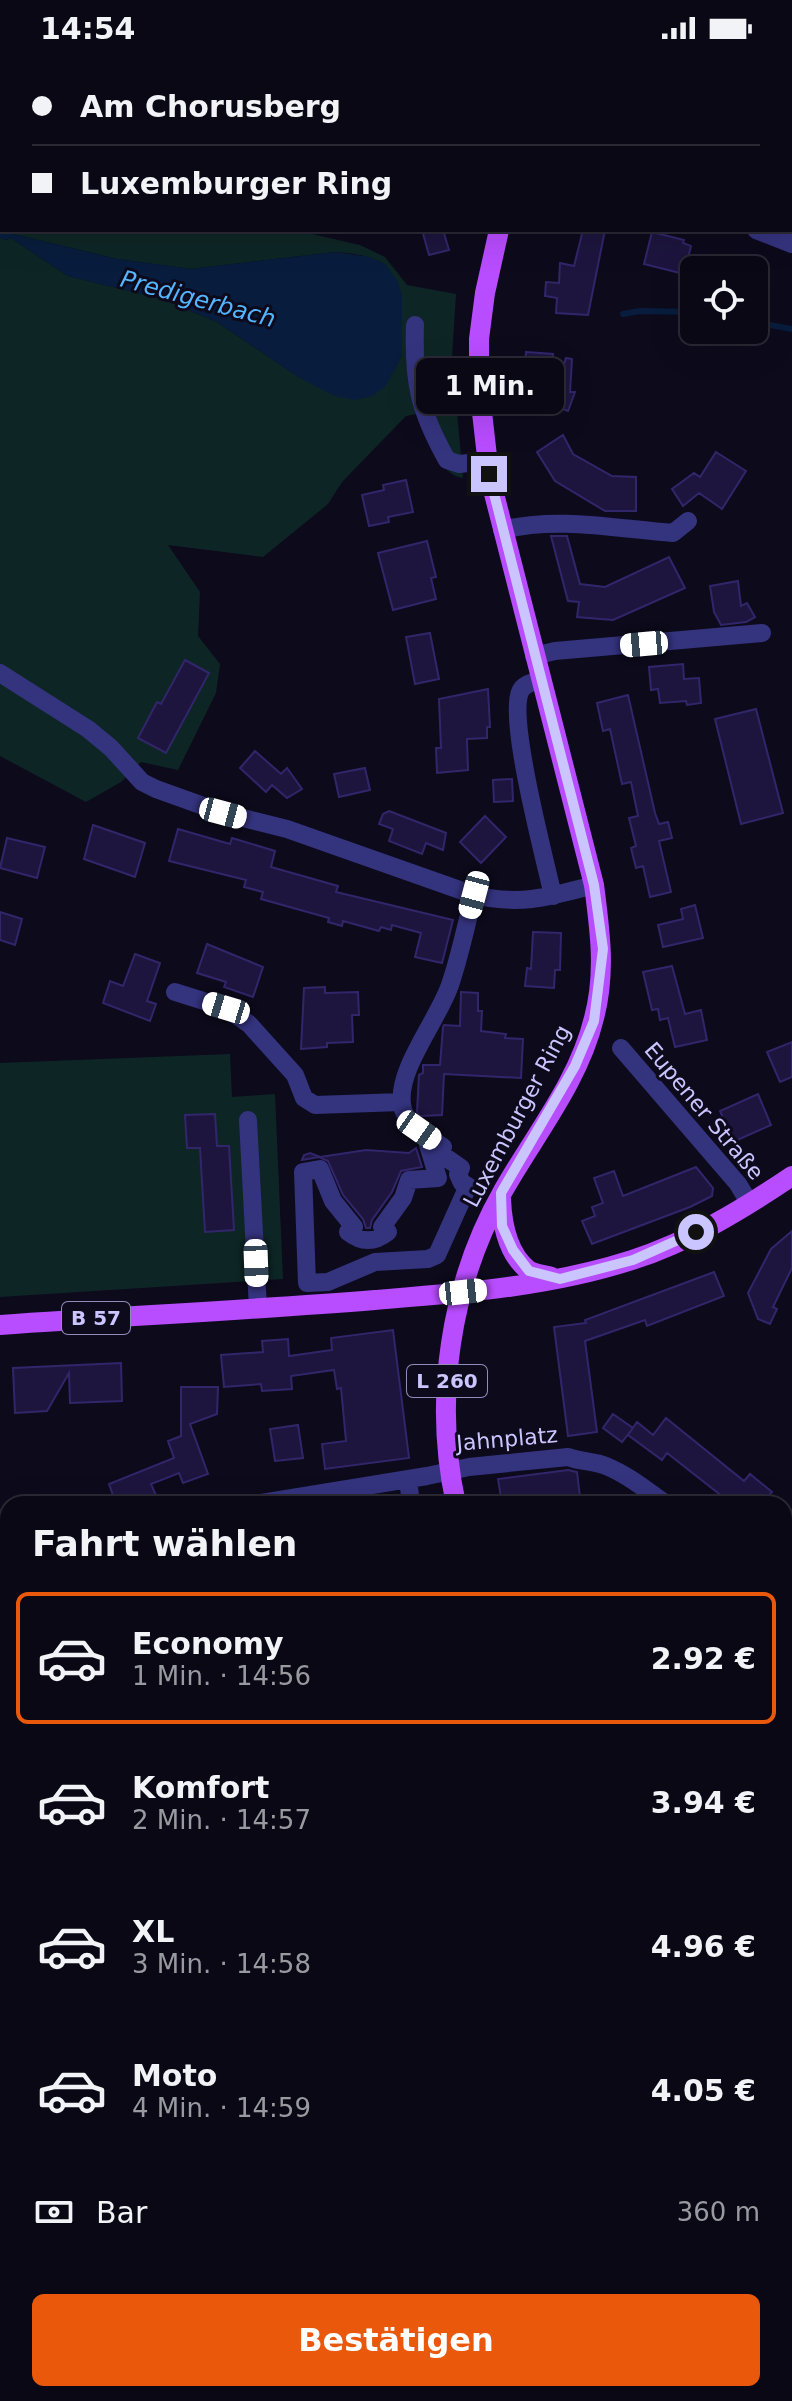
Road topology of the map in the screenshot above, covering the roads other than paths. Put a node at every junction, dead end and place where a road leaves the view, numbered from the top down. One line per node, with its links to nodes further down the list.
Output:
1 (499, 232): 5 (main road, Luxemburger Ring / L 260)
2 (761, 232): 3 (street)
3 (792, 244)
4 (415, 325): 5 (street)
5 (488, 461): 7 (main road, Luxemburger Ring / L 260)
6 (688, 521): 7 (street)
7 (502, 530): 9 (main road, Luxemburger Ring / L 260)
8 (762, 633): 9 (street)
9 (534, 656): 11 (main road, Luxemburger Ring / L 260)
10 (0, 673): 13 (street)
11 (540, 680): 12 (main road, Luxemburger Ring / L 260); 14 (street)
12 (594, 885): 14 (street); 21 (main road, Luxemburger Ring / L 260)
13 (474, 895): 14 (street); 17 (street)
14 (553, 896)
15 (175, 992): 17 (street)
16 (621, 1048): 22 (street, Eupener Straße)
17 (401, 1102): 19 (street)
18 (248, 1120): 26 (street)
19 (457, 1156)
20 (792, 1176): 22 (main road, Eupener Straße / B 57)
21 (501, 1193): 24 (main road); 25 (main road, Luxemburger Ring / L 260)
22 (750, 1204): 24 (main road, Eupener Straße / B 57)
23 (455, 1215): 23 (street)
24 (560, 1279): 25 (main road, Eupener Straße / B 57)
25 (463, 1292): 26 (main road, Eupener Straße / B 57); 28 (main road, Jahnplatz / L 260)
26 (258, 1308): 27 (main road, Eupener Straße / B 57)
27 (0, 1325)
28 (449, 1470): 29 (street); 32 (main road, L 260); 33 (street, Jahnplatz)
29 (408, 1479): 30 (street); 31 (street)
30 (304, 1496)
31 (410, 1496)
32 (454, 1496)
33 (655, 1496)

